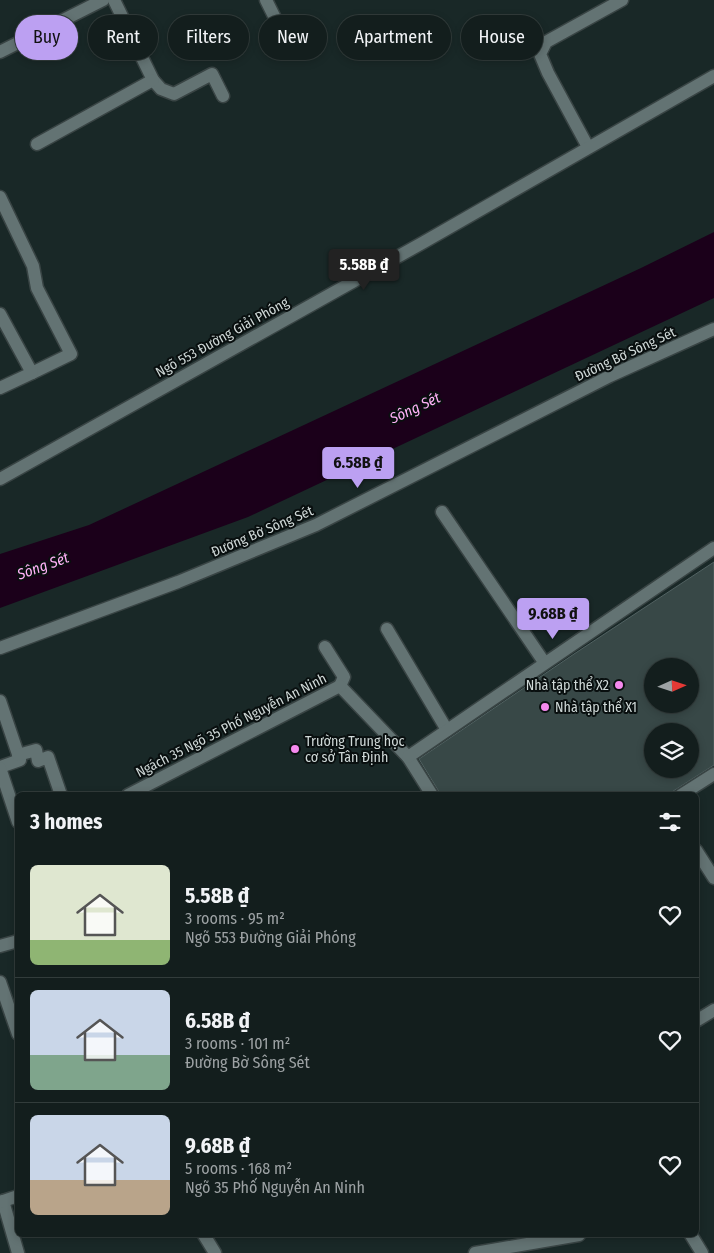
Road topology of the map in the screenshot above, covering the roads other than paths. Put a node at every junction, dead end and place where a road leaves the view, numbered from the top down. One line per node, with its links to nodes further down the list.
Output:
1 (103, 0): 6 (street)
2 (114, 0): 8 (street)
3 (266, 0): 5 (street)
4 (622, 0): 11 (street)
5 (274, 15)
6 (0, 52)
7 (714, 76): 11 (street, Ngõ 553 Đường Giải Phóng)
8 (154, 80): 9 (street); 10 (street)
9 (223, 96)
10 (37, 144)
11 (588, 146): 17 (street, Ngõ 553 Đường Giải Phóng)
12 (0, 197): 15 (street)
13 (0, 314): 15 (street)
14 (714, 329): 22 (street, Đường Bờ Sông Sét)
15 (32, 373): 16 (street)
16 (0, 388)
17 (0, 480)
18 (442, 512): 23 (street)
19 (714, 548): 23 (street)
20 (386, 629): 26 (street)
21 (325, 647): 24 (street)
22 (0, 648)
23 (544, 662): 26 (street)
24 (340, 686): 28 (street, Ngách 35 Ngõ 35 Phố Nguyễn An Ninh); 32 (street, Ngách 35 Ngõ 35 Phố Nguyễn An Ninh)
25 (0, 700): 27 (street)
26 (447, 730): 28 (street)
27 (18, 755): 29 (street); 31 (street)
28 (408, 757): 33 (street, Ngách 35 Ngõ 35 Phố Nguyễn An Ninh)
29 (0, 768): 35 (street)
30 (714, 774): 34 (street)
31 (60, 792)
32 (134, 792)
33 (430, 792)
34 (686, 792)
35 (15, 813)
36 (699, 855): 37 (street)
37 (714, 878)
38 (15, 942): 39 (street)
39 (0, 946)
40 (0, 982): 43 (street)
41 (714, 1010): 42 (street)
42 (699, 1019)
43 (15, 1025)
44 (15, 1197): 45 (street)
45 (1, 1201): 49 (street)
46 (205, 1237): 50 (street)
47 (567, 1237): 51 (street)
48 (691, 1237): 52 (street)
49 (18, 1253)
50 (215, 1253)
51 (475, 1253)
52 (702, 1253)

